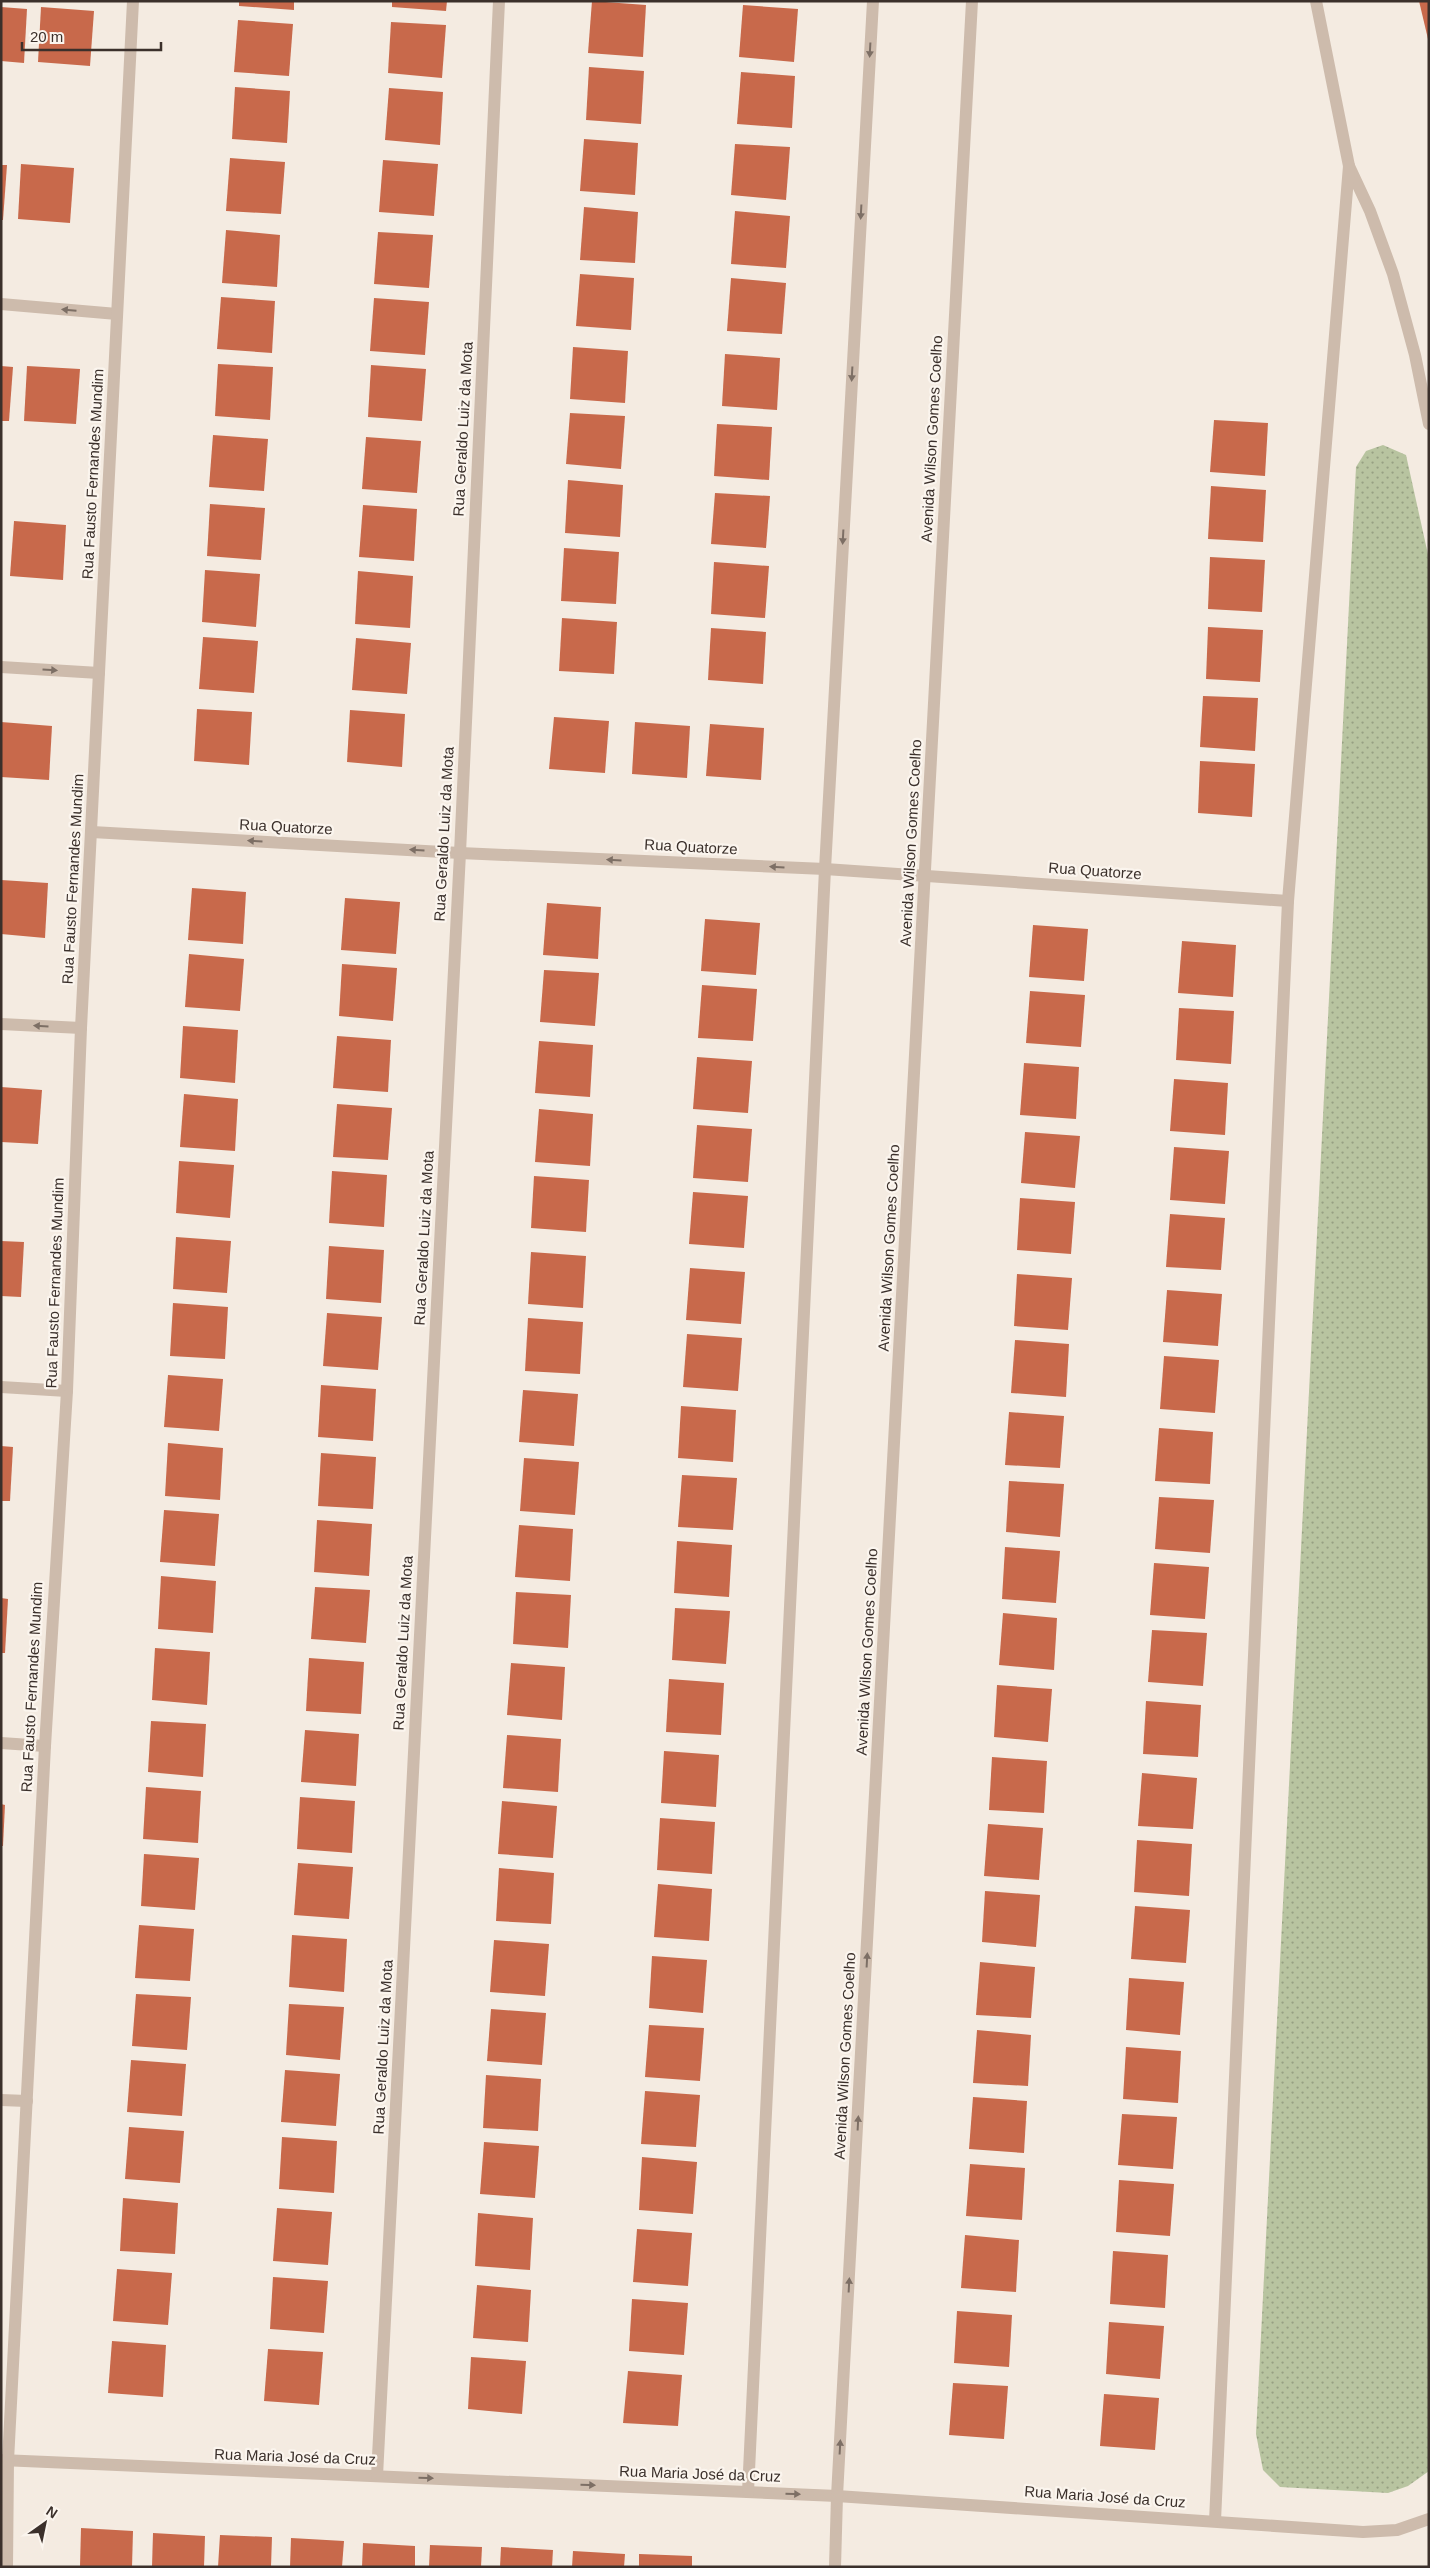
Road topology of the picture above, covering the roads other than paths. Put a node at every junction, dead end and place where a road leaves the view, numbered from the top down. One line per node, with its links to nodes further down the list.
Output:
1 (134, 1): 8 (street, Rua Fausto Fernandes Mundim)
2 (499, 1): 13 (street, Rua Geraldo Luiz da Mota)
3 (873, 1): 14 (street, one-way to 14)
4 (972, 1): 15 (street, Avenida Wilson Gomes Coelho)
5 (1316, 1): 6 (street)
6 (1349, 166): 9 (street); 16 (street)
7 (1, 304): 8 (street, one-way to 7)
8 (117, 314): 11 (street, Rua Fausto Fernandes Mundim)
9 (1429, 424)
10 (1, 667): 11 (street, one-way to 11)
11 (99, 673): 12 (street, Rua Fausto Fernandes Mundim)
12 (92, 832): 13 (street, Rua Quatorze, one-way to 12); 18 (street, Rua Fausto Fernandes Mundim)
13 (460, 853): 14 (street, Rua Quatorze, one-way to 13); 26 (street, Rua Geraldo Luiz da Mota)
14 (825, 869): 15 (street, Rua Quatorze); 27 (street)
15 (926, 876): 16 (street, Rua Quatorze); 28 (street, Avenida Wilson Gomes Coelho, one-way to 15)
16 (1288, 901): 30 (street)
17 (1, 1024): 18 (street, one-way to 17)
18 (81, 1028): 20 (street, Rua Fausto Fernandes Mundim)
19 (1, 1387): 20 (street)
20 (67, 1391): 22 (street, Rua Fausto Fernandes Mundim)
21 (1, 1743): 22 (street)
22 (45, 1746): 24 (street, Rua Fausto Fernandes Mundim)
23 (1, 2100): 24 (street)
24 (27, 2101): 25 (street, Rua Fausto Fernandes Mundim)
25 (5, 2460): 26 (street, Rua Maria José da Cruz); 31 (street, Rua Fausto Fernandes Mundim)
26 (377, 2476): 27 (street, Rua Maria José da Cruz, one-way to 27)
27 (748, 2492): 28 (street, Rua Maria José da Cruz, one-way to 28)
28 (837, 2496): 30 (street, Rua Maria José da Cruz); 32 (street, Avenida Wilson Gomes Coelho)
29 (1429, 2519): 30 (street, Rua Maria José da Cruz)
30 (1215, 2521)
31 (7, 2567)
32 (835, 2567)

